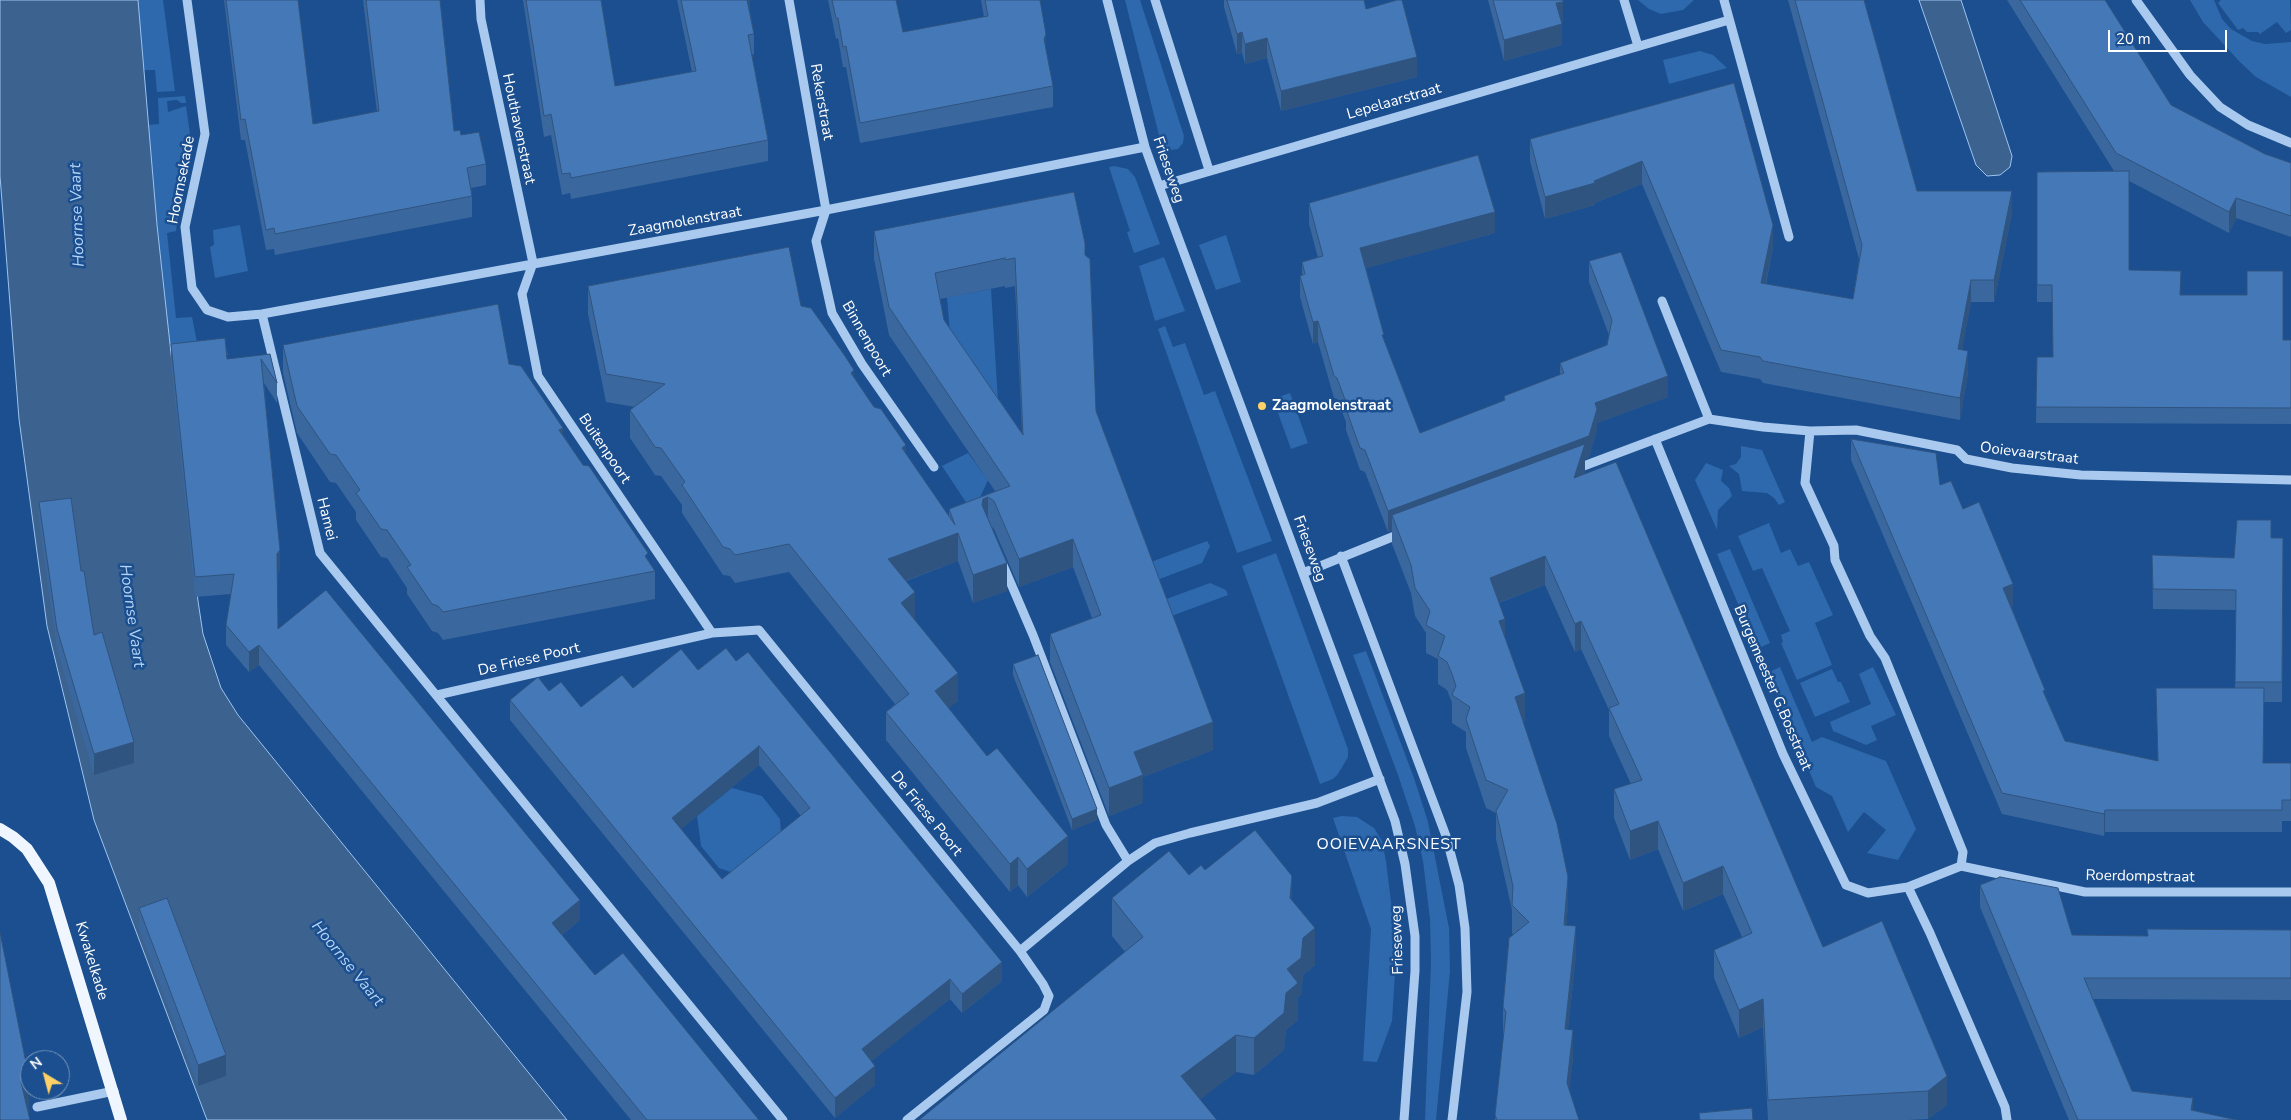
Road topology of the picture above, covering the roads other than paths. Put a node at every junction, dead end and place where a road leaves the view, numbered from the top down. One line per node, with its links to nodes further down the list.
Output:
1 (187, 0): 20 (street, Hoornsekade)
2 (480, 0): 17 (street, Houthavenstraat)
3 (789, 0): 15 (street, Rekerstraat)
4 (1107, 0): 12 (street, Frieseweg)
5 (1156, 0): 13 (street)
6 (1624, 0): 10 (street)
7 (1724, 0): 9 (street)
8 (2136, 0): 11 (street)
9 (1729, 20): 10 (street, Lepelaarstraat); 16 (street)
10 (1638, 46): 13 (street, Lepelaarstraat)
11 (2291, 143)
12 (1145, 147): 14 (street, Frieseweg); 15 (street, Zaagmolenstraat)
13 (1209, 170): 14 (street, Lepelaarstraat)
14 (1159, 186): 30 (street, Frieseweg)
15 (826, 210): 17 (street, Zaagmolenstraat); 24 (street, Binnenpoort)
16 (1789, 237)
17 (532, 263): 19 (street, Zaagmolenstraat); 31 (street, Buitenpoort)
18 (1662, 300): 21 (street)
19 (262, 314): 20 (street, Zaagmolenstraat); 32 (street, Hamei)
20 (228, 316)
21 (1709, 419): 22 (street, Ooievaarstraat); 23 (street, Ooievaarstraat)
22 (1810, 431): 26 (street, Ooievaarstraat); 36 (street)
23 (1655, 439): 25 (street, Ooievaarstraat); 37 (street, Burgemeester G.Bosstraat)
24 (934, 467)
25 (1563, 474)
26 (2291, 480)
27 (1415, 528): 28 (street)
28 (1341, 556): 30 (street); 46 (street, Frieseweg)
29 (999, 557): 35 (street)
30 (1303, 573): 33 (street, Frieseweg)
31 (712, 633): 32 (street, De Friese Poort); 39 (street, De Friese Poort)
32 (437, 695): 43 (street)
33 (1380, 779): 35 (street); 45 (street, Frieseweg)
34 (0, 829): 40 (main road, Kwakelkade)
35 (1128, 861): 39 (street)
36 (1961, 866): 37 (street, Burgemeester G.Bosstraat); 38 (street, Roerdompstraat)
37 (1908, 887): 47 (street)
38 (2291, 892)
39 (1020, 951): 44 (street, De Friese Poort)
40 (114, 1092): 41 (street); 42 (main road, Kwakelkade)
41 (37, 1107)
42 (121, 1120)
43 (783, 1120)
44 (907, 1120)
45 (1404, 1120)
46 (1452, 1120)
47 (2007, 1120)

